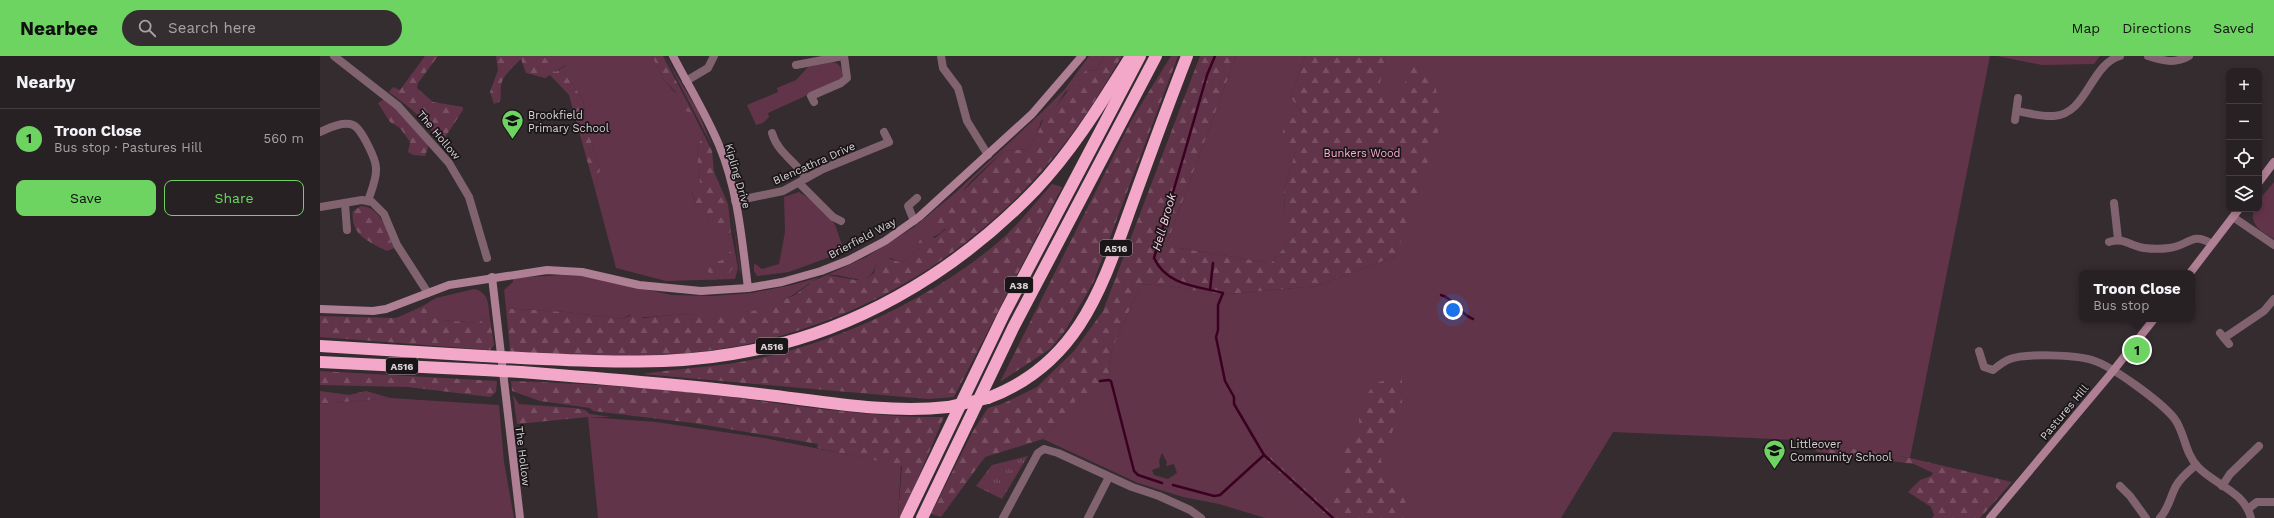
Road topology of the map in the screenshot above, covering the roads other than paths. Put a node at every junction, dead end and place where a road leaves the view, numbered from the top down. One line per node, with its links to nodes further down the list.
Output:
1 (334, 56): 41 (street, The Hollow)
2 (673, 56): 15 (street, Kipling Drive)
3 (714, 56): 15 (street)
4 (843, 56): 14 (street); 17 (street)
5 (941, 56): 21 (street)
6 (1082, 56): 21 (street, Brierfield Way)
7 (1130, 56): 50 (highway, A516, bridge)
8 (1140, 56): 62 (highway, A38)
9 (1156, 56): 63 (highway, A38)
10 (1187, 56): 52 (highway, A516, bridge)
11 (2120, 56): 16 (street)
12 (2148, 56): 13 (street)
13 (2189, 56)
14 (796, 65)
15 (686, 82): 28 (street, Kipling Drive)
16 (2018, 98)
17 (814, 102)
18 (320, 132): 27 (street)
19 (884, 132): 23 (street, Blencathra Drive)
20 (772, 134): 23 (street)
21 (988, 155): 34 (street, Brierfield Way)
22 (2274, 162): 24 (street)
23 (806, 178): 25 (street, Blencathra Drive)
24 (2262, 178)
25 (799, 183): 28 (street, Blencathra Drive); 35 (street)
26 (917, 198): 34 (street)
27 (368, 201): 30 (street); 45 (street)
28 (735, 201): 44 (street, Kipling Drive)
29 (2114, 203): 37 (street)
30 (345, 204): 31 (street); 36 (street)
31 (320, 208)
32 (2237, 212): 33 (street)
33 (2233, 217): 39 (street); 40 (street)
34 (914, 220): 44 (street, Brierfield Way)
35 (842, 221)
36 (347, 230)
37 (2118, 239): 38 (street); 39 (street)
38 (2109, 242)
39 (2212, 244): 42 (street)
40 (2274, 245)
41 (487, 258)
42 (2192, 270)
43 (492, 277): 44 (street, Brierfield Way); 45 (street, Brierfield Way); 61 (street, The Hollow)
44 (748, 288)
45 (428, 293): 47 (street, Brierfield Way)
46 (2274, 299): 49 (street)
47 (320, 310)
48 (2152, 322): 53 (street, Pastures Hill)
49 (2224, 338)
50 (320, 346)
51 (1979, 351): 53 (street)
52 (320, 362)
53 (2113, 371): 55 (street); 67 (street, Pastures Hill)
54 (2259, 446): 58 (street)
55 (2196, 465): 58 (street); 69 (street)
56 (1109, 477): 64 (street); 65 (street); 66 (street)
57 (2120, 486): 68 (street)
58 (2222, 486): 60 (street)
59 (2274, 502): 60 (street)
60 (2248, 509): 70 (street)
61 (520, 518)
62 (906, 518)
63 (922, 518)
64 (1003, 518)
65 (1088, 518)
66 (1201, 518)
67 (1990, 518)
68 (2146, 518)
69 (2160, 518)
70 (2250, 518)

